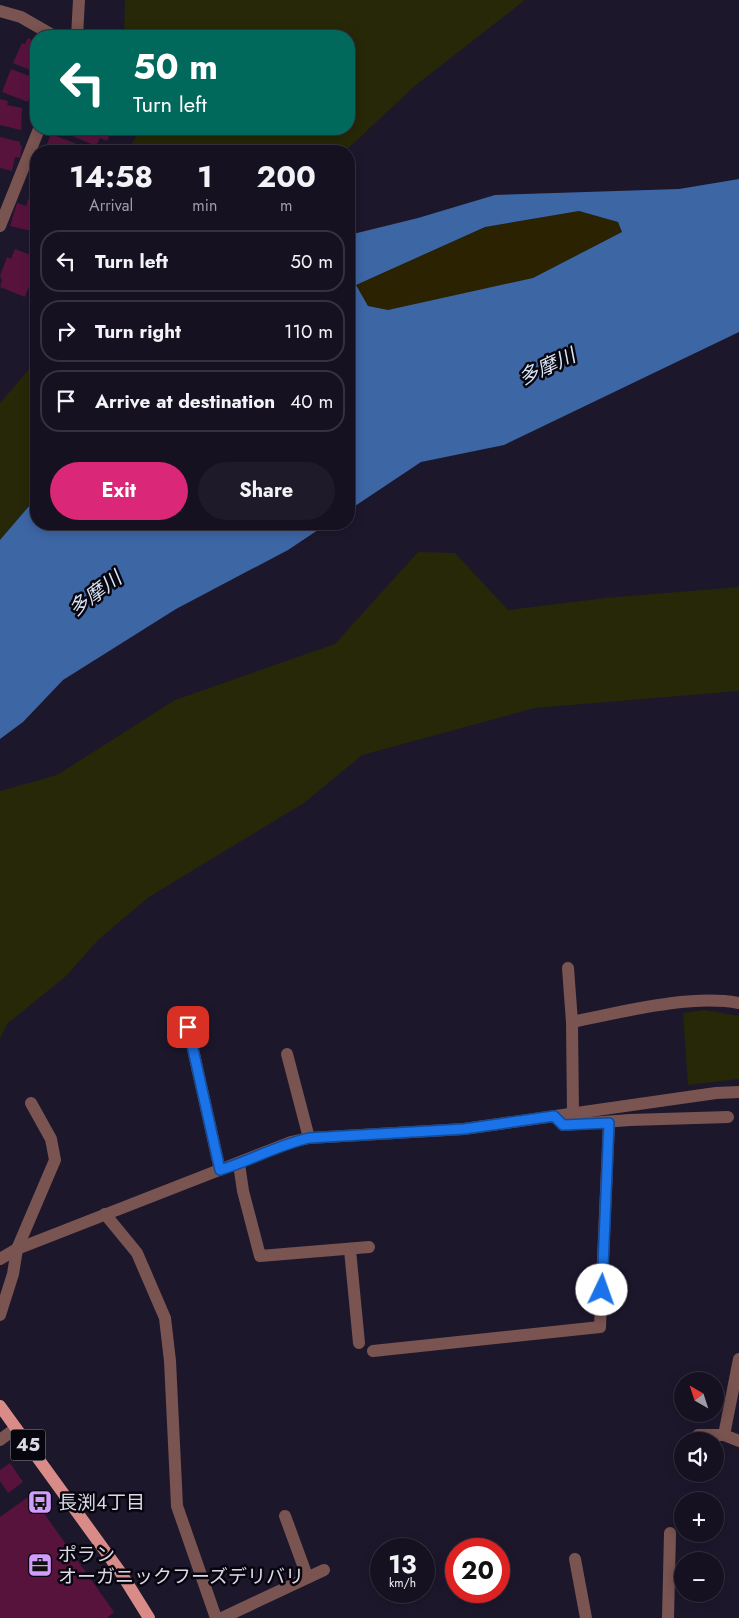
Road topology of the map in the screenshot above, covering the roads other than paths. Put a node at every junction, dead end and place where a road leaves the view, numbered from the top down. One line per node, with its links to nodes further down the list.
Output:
1 (79, 0): 4 (street)
2 (0, 11): 3 (street)
3 (44, 30)
4 (77, 30)
5 (30, 151): 6 (street)
6 (0, 226)
7 (568, 968): 9 (street)
8 (739, 1002): 9 (street)
9 (572, 1022): 14 (street)
10 (188, 1027): 20 (street)
11 (287, 1054): 18 (street)
12 (739, 1092): 14 (street)
13 (31, 1102): 23 (street)
14 (573, 1113): 15 (street)
15 (554, 1116): 17 (street); 18 (street)
16 (728, 1117): 17 (street)
17 (609, 1123): 28 (street)
18 (309, 1138): 19 (street)
19 (239, 1164): 20 (street); 24 (street)
20 (220, 1170): 21 (street)
21 (106, 1214): 23 (street); 41 (street)
22 (369, 1247): 24 (street)
23 (17, 1249): 25 (street); 26 (street)
24 (350, 1250): 27 (street)
25 (0, 1259)
26 (0, 1315)
27 (358, 1343)
28 (373, 1351)
29 (739, 1359): 32 (street)
30 (0, 1406): 31 (main road, 45)
31 (16, 1428): 33 (street); 40 (main road, 45)
32 (724, 1435): 34 (street)
33 (0, 1440)
34 (739, 1441)
35 (285, 1516): 39 (street)
36 (670, 1532): 44 (street)
37 (575, 1560): 43 (street)
38 (324, 1570): 39 (street)
39 (307, 1576): 42 (street)
40 (149, 1618)
41 (216, 1618)
42 (222, 1618)
43 (586, 1618)
44 (668, 1618)

